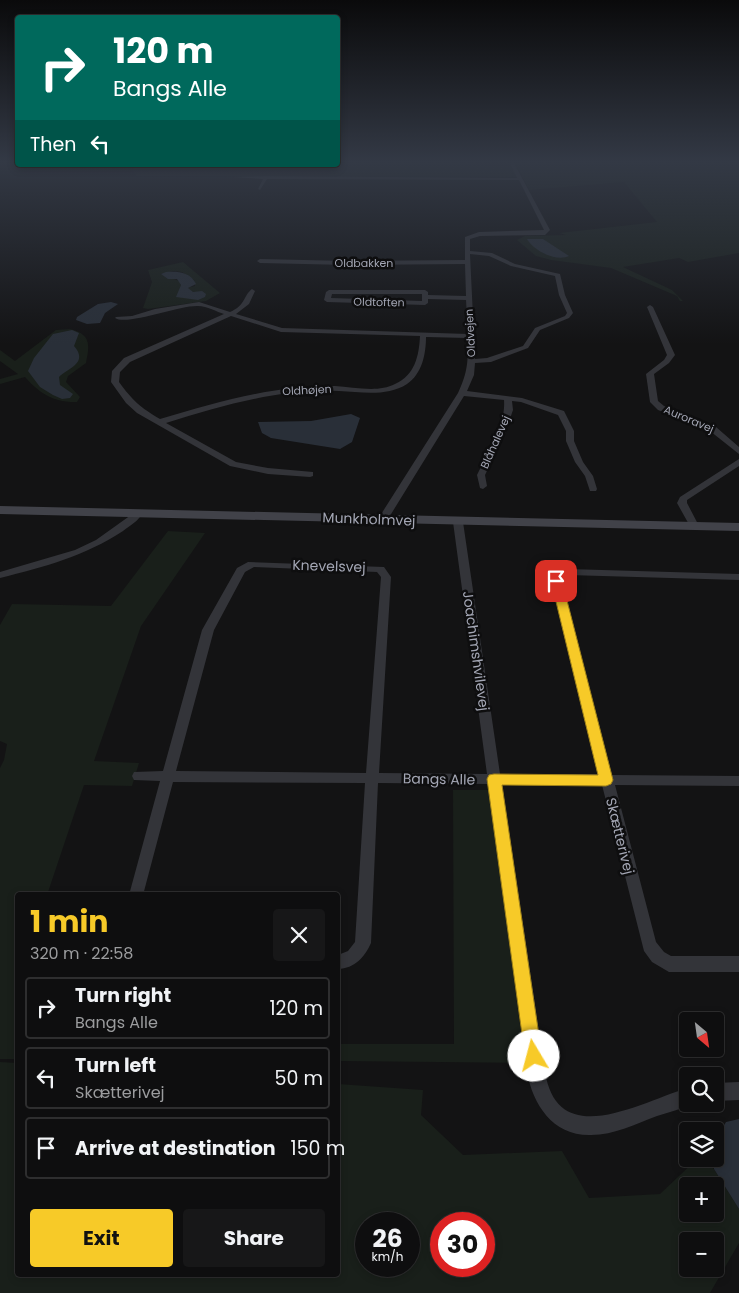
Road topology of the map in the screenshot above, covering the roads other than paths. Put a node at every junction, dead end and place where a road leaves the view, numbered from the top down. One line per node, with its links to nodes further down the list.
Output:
1 (544, 223): 2 (street)
2 (467, 252): 4 (street, Oldvejen); 13 (street)
3 (260, 261): 4 (street, Oldbakken)
4 (468, 262): 6 (street, Oldvejen)
5 (252, 291): 9 (street)
6 (468, 298): 7 (street, Oldtoften); 12 (street, Oldvejen)
7 (425, 303): 7 (street, Oldtoften)
8 (650, 307): 17 (street, Auroravej)
9 (230, 314): 10 (street); 11 (street); 16 (street)
10 (118, 318)
11 (423, 335): 12 (street); 16 (street, Oldhøjen)
12 (470, 336): 13 (street, Oldvejen)
13 (472, 360): 14 (street, Oldvejen)
14 (462, 393): 15 (street); 24 (street, Oldvejen)
15 (508, 398): 20 (street, Blåhalevej); 21 (street)
16 (160, 422): 19 (street)
17 (739, 451)
18 (739, 462): 26 (street)
19 (310, 474)
20 (483, 486)
21 (594, 489)
22 (0, 510): 23 (street, Munkholmvej)
23 (138, 513): 24 (street, Munkholmvej); 28 (street)
24 (383, 520): 25 (street, Munkholmvej)
25 (458, 522): 26 (street, Munkholmvej); 33 (street, Joachimshvilevej)
26 (694, 526): 27 (street, Munkholmvej)
27 (739, 527)
28 (0, 575)
29 (739, 576): 34 (street, Skætterivej)
30 (139, 776): 31 (street, Bangs Alle)
31 (167, 776): 32 (street, Bangs Alle); 32 (street, Knevelsvej); 36 (street, Knevelsvej)
32 (372, 778): 33 (street, Bangs Alle); 37 (street, Knevelsvej)
33 (494, 779): 34 (street, Bangs Alle); 41 (street, Joachimshvilevej)
34 (606, 780): 35 (street, Bangs Alle); 38 (street, Skætterivej)
35 (739, 781)
36 (137, 892)
37 (340, 961)
38 (739, 964)
39 (739, 1091): 40 (street)
40 (724, 1092)
41 (679, 1100)

